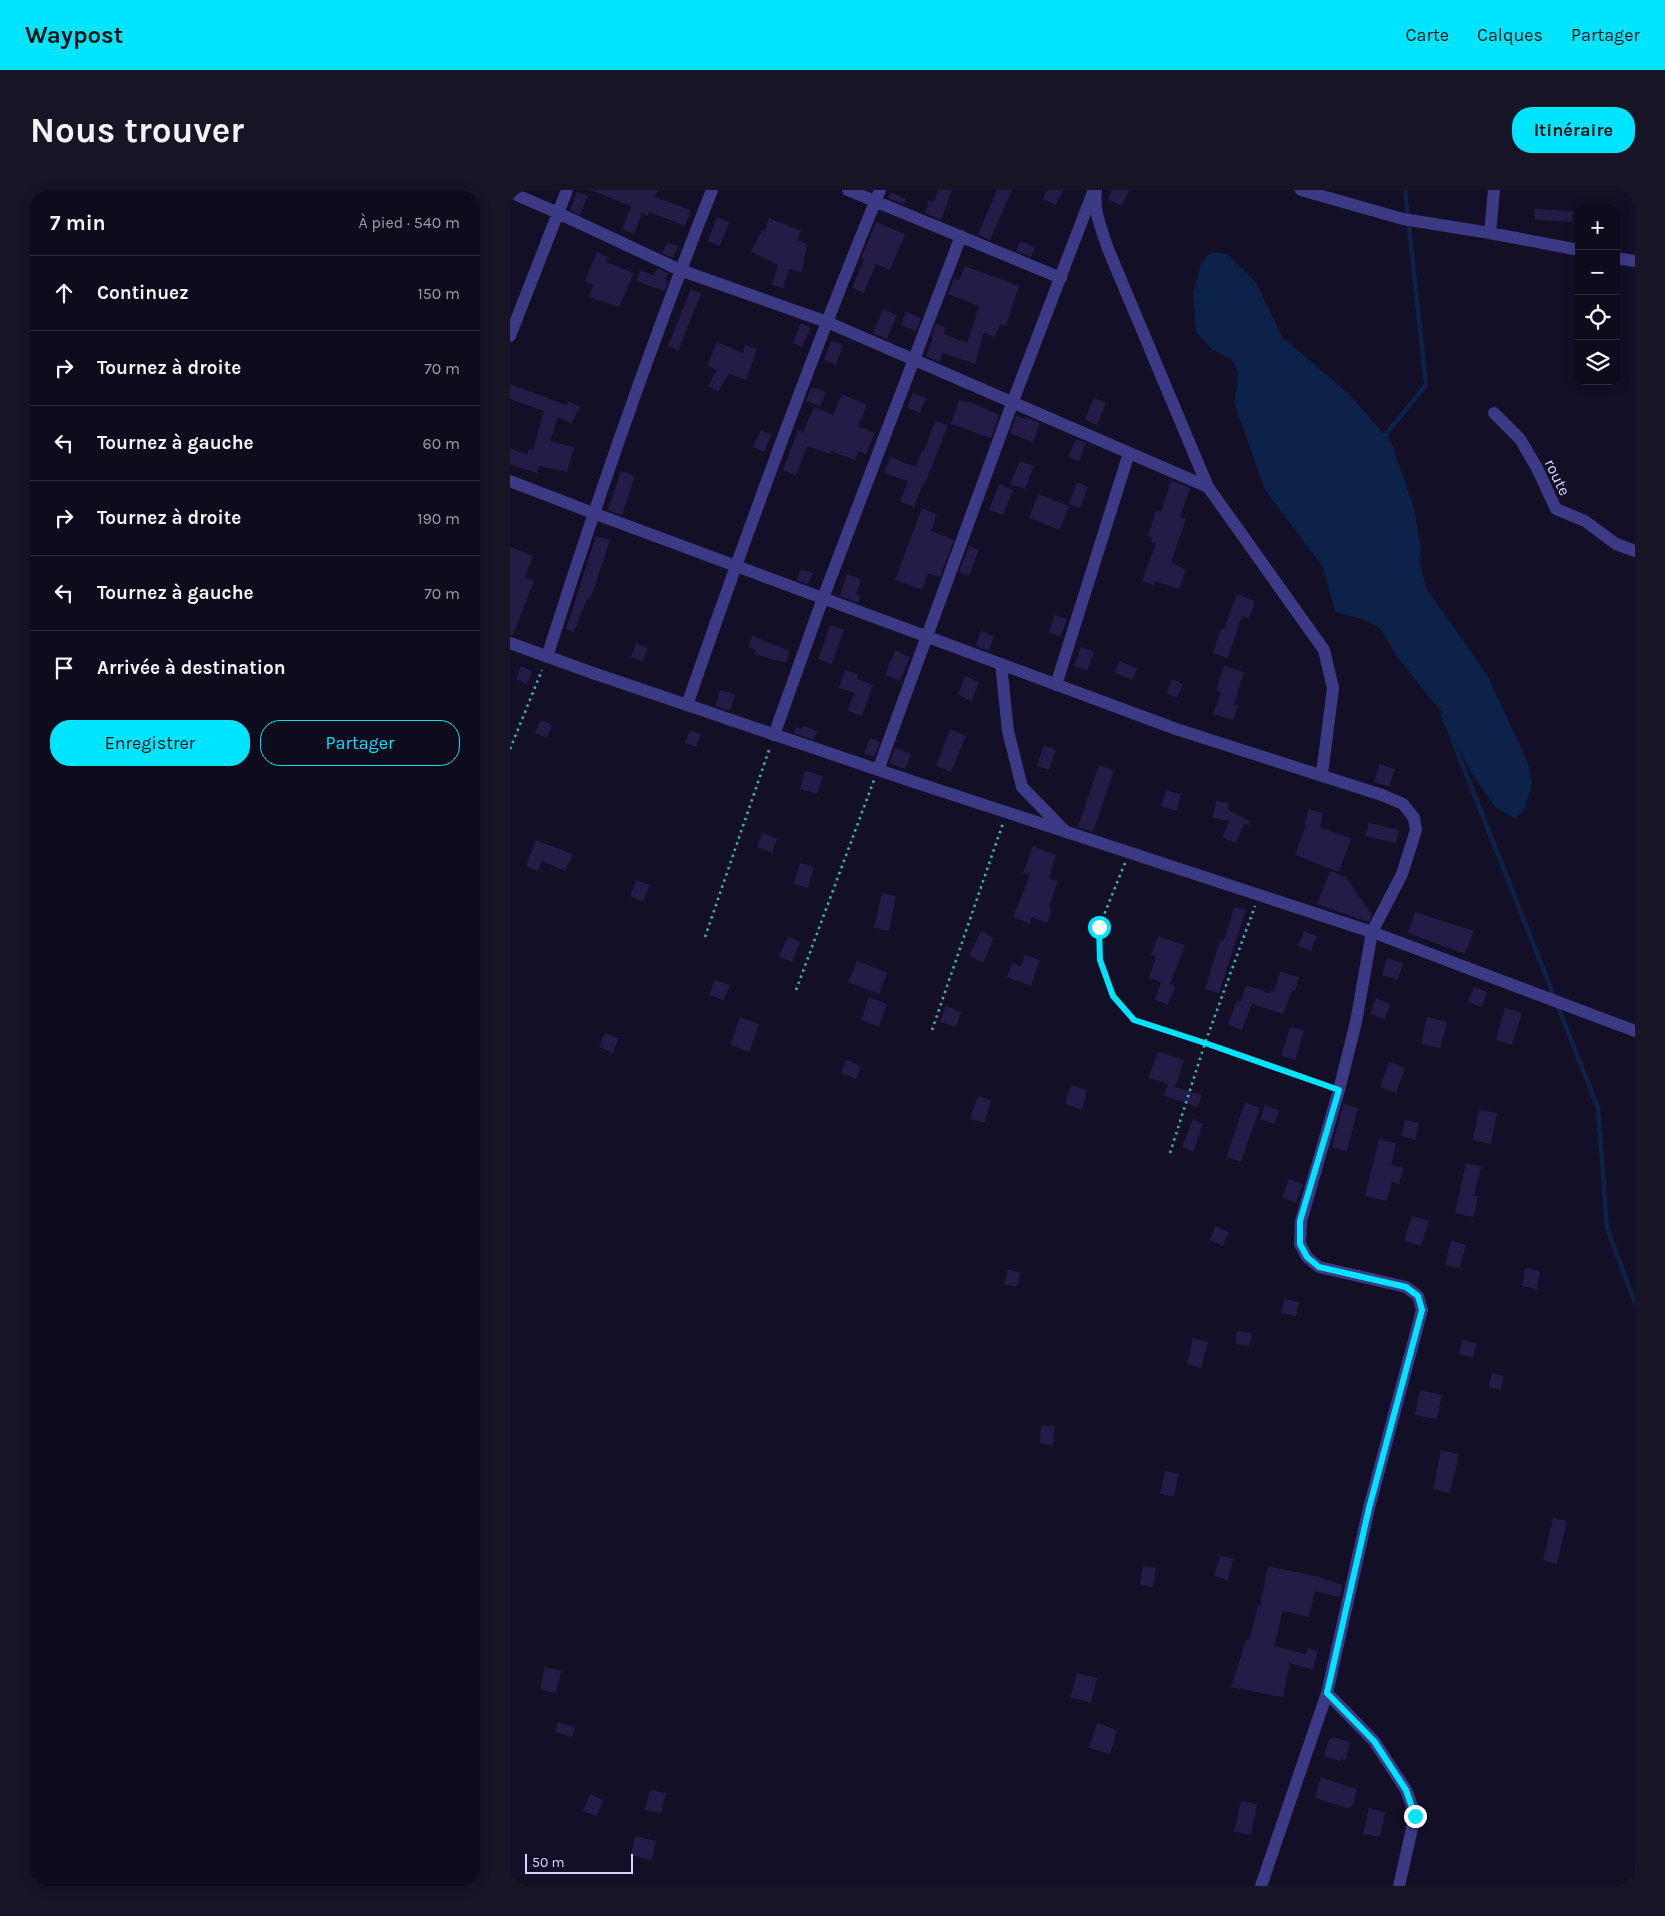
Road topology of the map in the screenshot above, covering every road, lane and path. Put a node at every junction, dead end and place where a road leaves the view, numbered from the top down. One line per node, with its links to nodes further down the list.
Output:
1 (567, 190): 9 (street)
2 (712, 190): 15 (street)
3 (848, 190): 8 (street)
4 (1095, 190): 16 (street); 24 (street)
5 (1300, 190): 10 (street)
6 (1494, 190): 10 (street)
7 (510, 192): 9 (street)
8 (877, 196): 11 (street); 17 (street)
9 (558, 213): 15 (street); 18 (street)
10 (1490, 233): 12 (street)
11 (961, 236): 16 (street); 19 (street)
12 (1575, 249)
13 (1620, 259): 14 (street)
14 (1635, 261)
15 (680, 270): 17 (street); 25 (street)
16 (1061, 278): 20 (street)
17 (827, 322): 19 (street); 27 (street)
18 (510, 336)
19 (913, 360): 20 (street); 28 (street)
20 (1013, 401): 22 (street); 29 (street)
21 (1494, 413): 26 (street, route)
22 (1129, 452): 24 (street); 33 (street)
23 (510, 481): 25 (street)
24 (1208, 487): 38 (street)
25 (593, 513): 27 (street); 31 (street)
26 (1635, 551)
27 (735, 566): 28 (street); 34 (street)
28 (823, 598): 29 (street); 35 (street)
29 (928, 637): 32 (street); 37 (street)
30 (510, 643): 31 (street)
31 (548, 657): 34 (street); 36 (path)
32 (1002, 664): 33 (street); 40 (street)
33 (1056, 685): 38 (street)
34 (687, 705): 35 (street)
35 (774, 735): 37 (street); 44 (path)
36 (510, 749)
37 (878, 770): 39 (street); 45 (path)
38 (1322, 774): 43 (street)
39 (1007, 812): 40 (street); 46 (path)
40 (1066, 832): 41 (street)
41 (1129, 852): 42 (street); 48 (path)
42 (1259, 895): 43 (street); 48 (path)
43 (1372, 932): 47 (street); 49 (street)
44 (705, 937)
45 (796, 990)
46 (932, 1030)
47 (1635, 1031)
48 (1205, 1043): 49 (path); 50 (path)
49 (1339, 1090): 51 (street)
50 (1170, 1153)
51 (1327, 1693): 52 (street); 53 (street)
52 (1261, 1886)
53 (1399, 1886)

